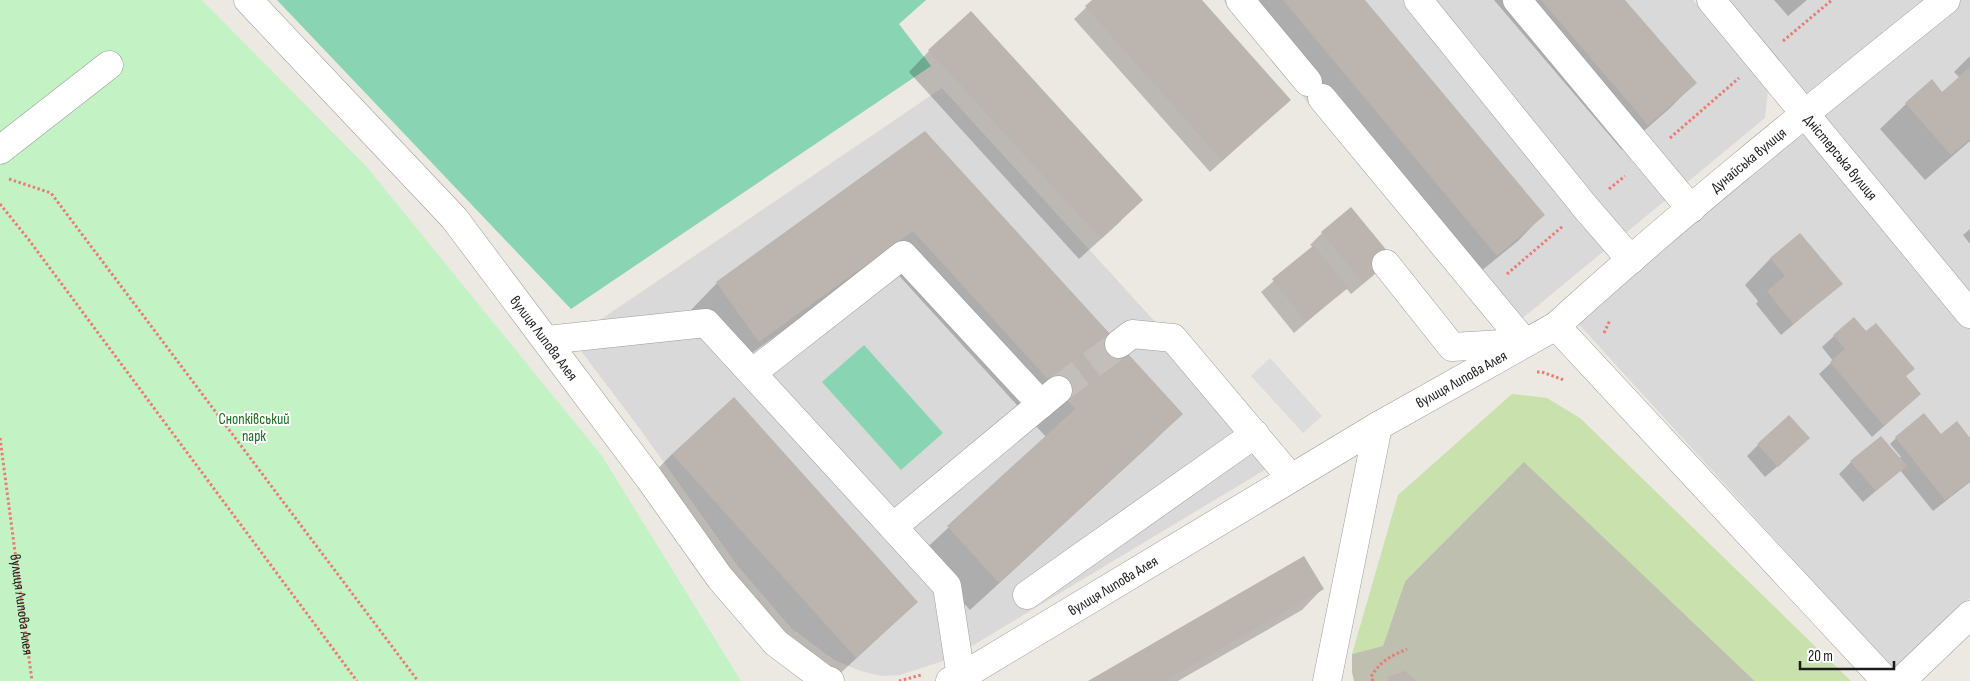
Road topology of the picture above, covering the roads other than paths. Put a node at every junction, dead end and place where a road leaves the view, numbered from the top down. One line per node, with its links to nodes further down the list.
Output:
1 (248, 0): 15 (street, вулиця Липова Алея)
2 (1240, 0): 16 (street)
3 (1418, 0): 11 (street)
4 (1517, 0): 10 (street)
5 (1711, 0): 8 (street, Дністерська вулиця)
6 (1946, 0): 8 (street, Дунайська вулиця)
7 (109, 65): 9 (street)
8 (1804, 114): 10 (street, Дунайська вулиця); 13 (street, Дністерська вулиця)
9 (0, 150)
10 (1691, 209): 11 (street, Дунайська вулиця)
11 (1631, 260): 14 (street, Дунайська вулиця)
12 (1386, 264): 16 (street)
13 (1970, 314)
14 (1556, 326): 16 (street, вулиця Липова Алея); 28 (street)
15 (547, 340): 18 (street); 26 (street, вулиця Липова Алея)
16 (1525, 342): 19 (street, вулиця Липова Алея)
17 (1119, 344): 20 (street)
18 (752, 373): 22 (street); 22 (street)
19 (1378, 426): 21 (street, вулиця Липова Алея); 27 (street)
20 (1255, 434): 21 (street); 23 (street)
21 (1291, 478): 25 (street, вулиця Липова Алея)
22 (892, 527): 25 (street)
23 (1027, 595)
24 (1970, 615): 29 (street)
25 (955, 679)
26 (830, 681)
27 (1326, 681)
28 (1886, 681)
29 (1901, 681)

